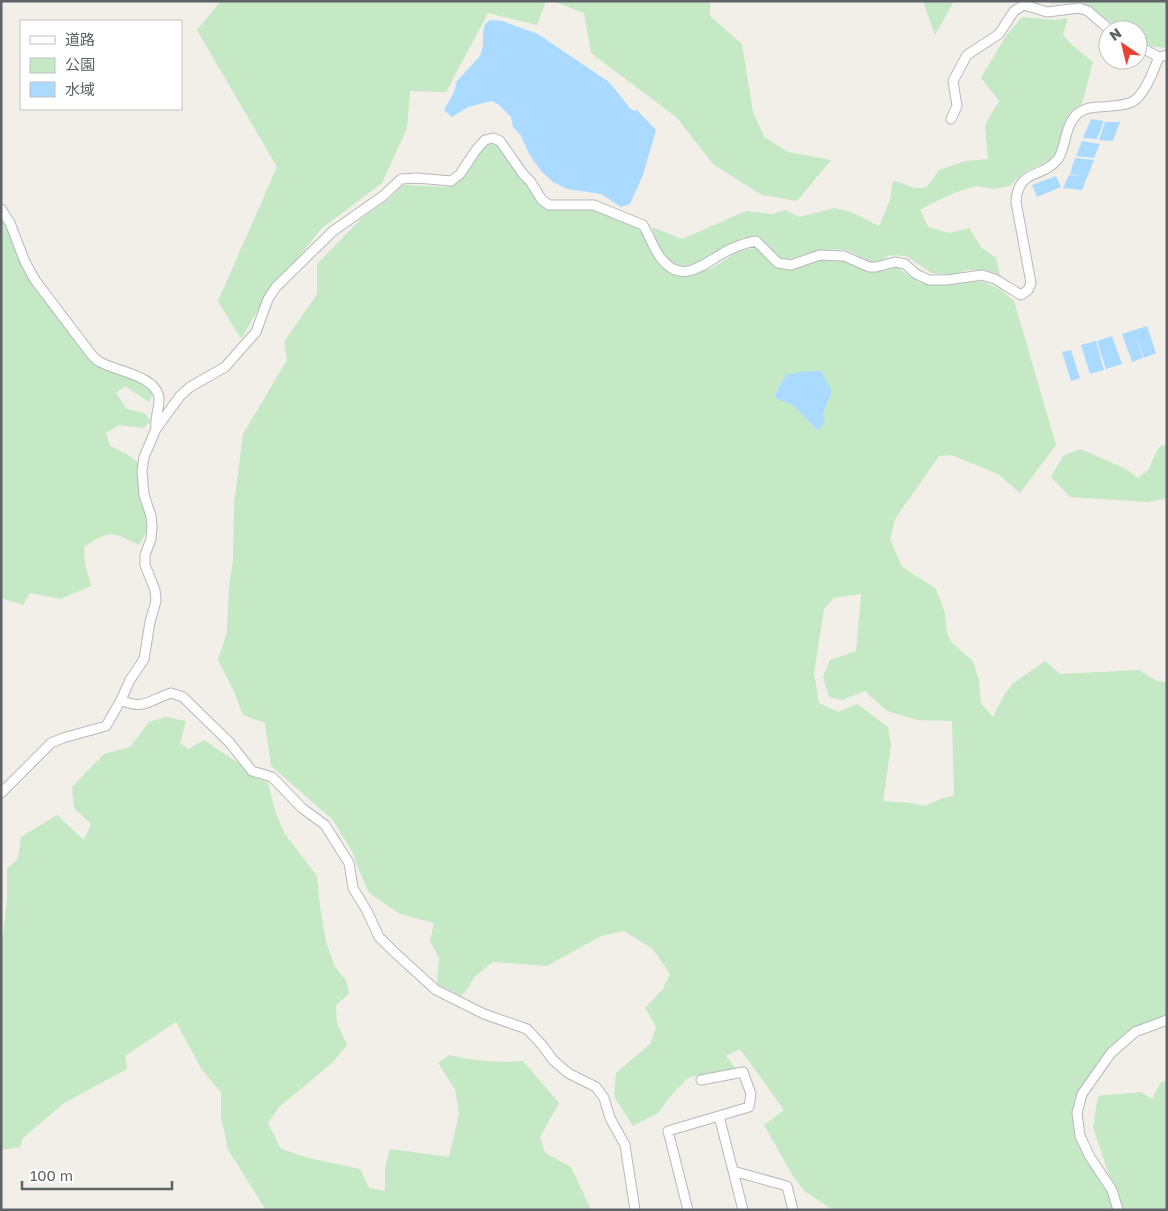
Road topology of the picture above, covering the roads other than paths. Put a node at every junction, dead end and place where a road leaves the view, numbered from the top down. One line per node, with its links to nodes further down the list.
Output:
1 (1098, 20): 4 (street)
2 (1148, 50): 3 (street)
3 (1163, 56): 6 (street)
4 (952, 119)
5 (1, 208): 6 (street)
6 (156, 429): 7 (street)
7 (121, 700): 8 (street); 13 (street)
8 (1, 793)
9 (1167, 1020): 17 (street)
10 (701, 1080): 11 (street)
11 (719, 1116): 12 (street); 14 (street)
12 (733, 1171): 15 (street); 16 (street)
13 (635, 1210)
14 (688, 1210)
15 (743, 1210)
16 (793, 1210)
17 (1118, 1210)

